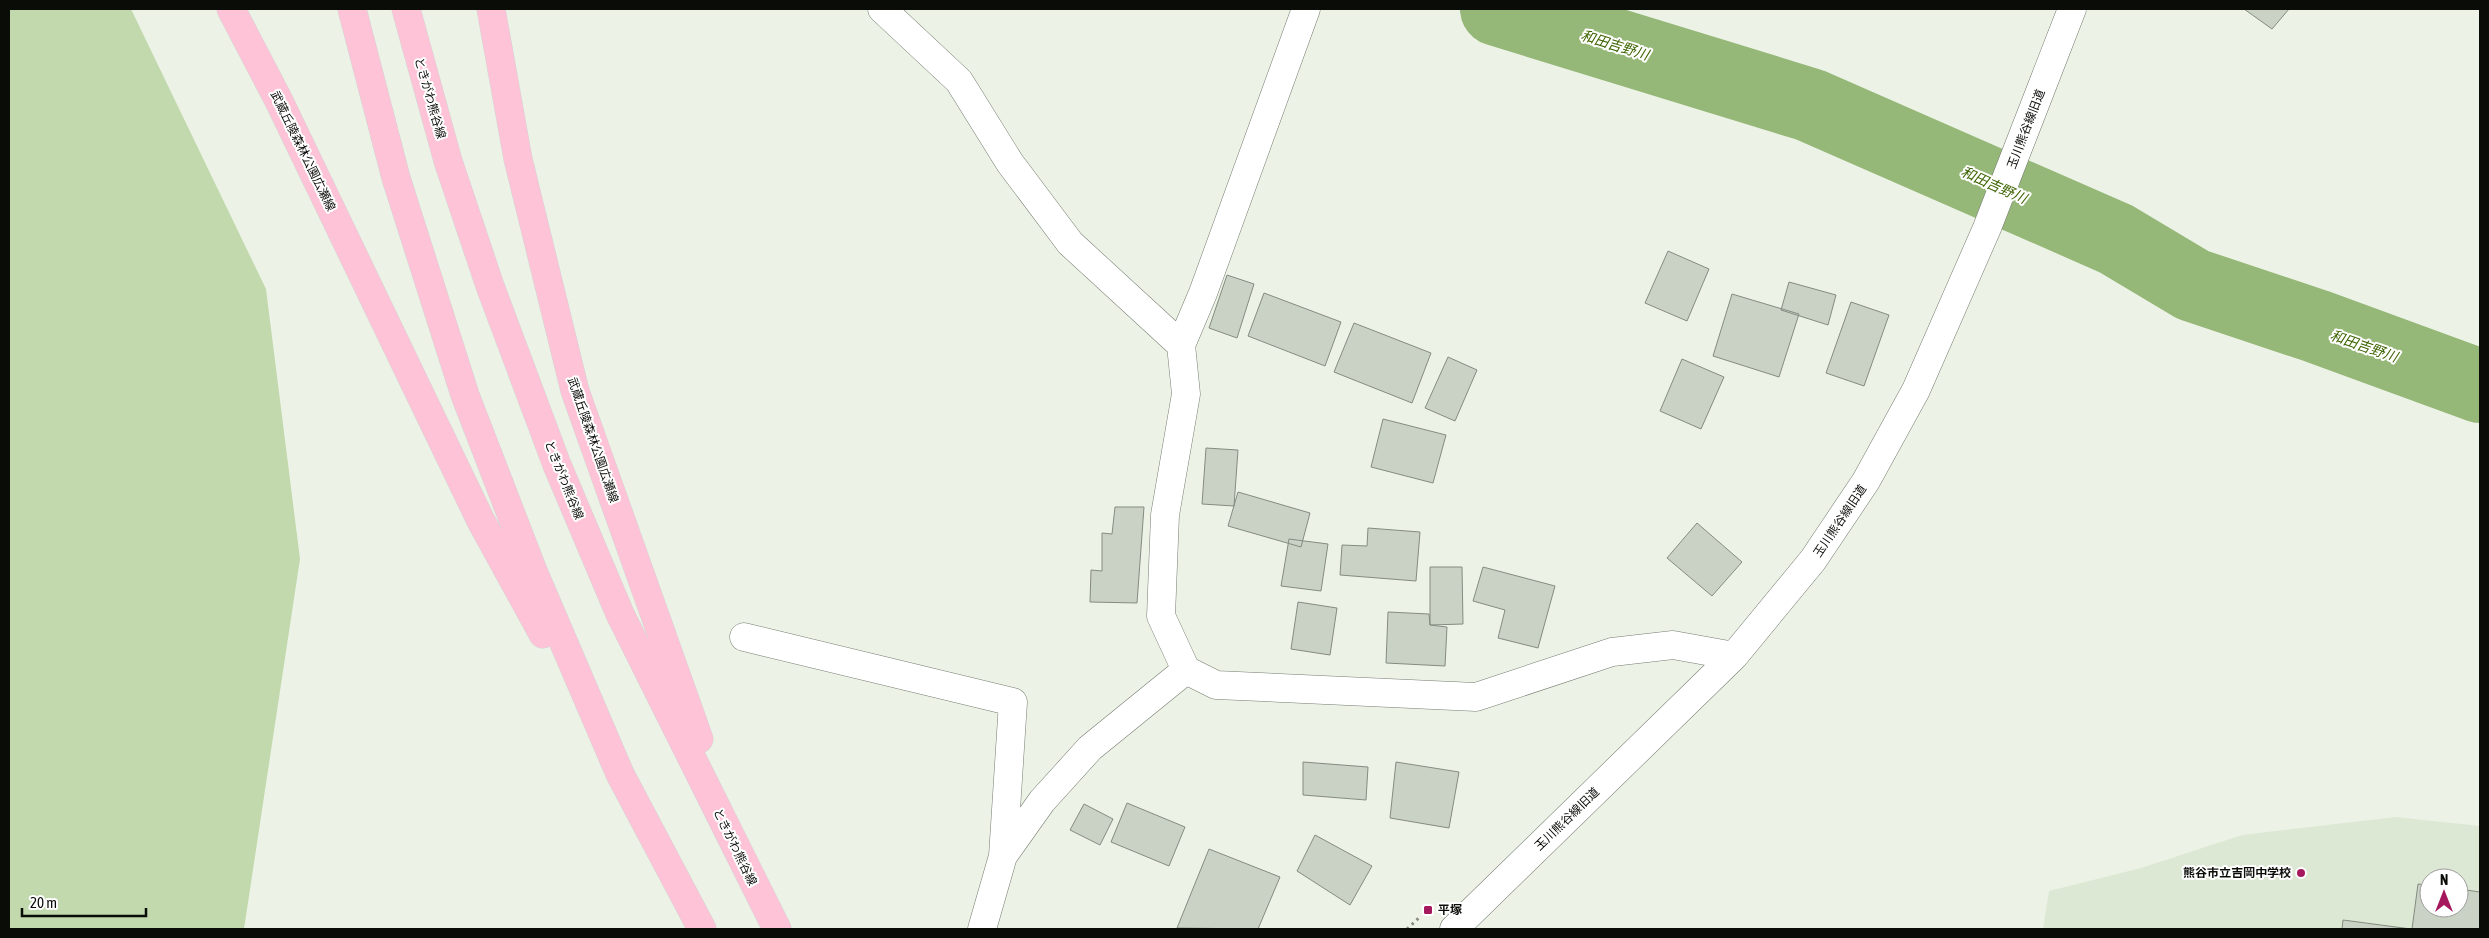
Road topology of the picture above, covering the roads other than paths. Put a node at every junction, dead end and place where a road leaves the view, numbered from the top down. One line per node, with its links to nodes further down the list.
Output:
1 (231, 9): 12 (main road, 武蔵丘陵森林公園広瀬線)
2 (352, 9): 12 (main road)
3 (406, 9): 14 (main road, ときがわ熊谷線)
4 (491, 9): 14 (main road, 武蔵丘陵森林公園広瀬線)
5 (882, 9): 8 (street)
6 (1306, 9): 8 (street)
7 (2072, 9): 10 (street, 玉川熊谷線旧道)
8 (1181, 345): 11 (street)
9 (744, 637): 13 (street)
10 (1734, 656): 11 (street); 18 (street, 玉川熊谷線旧道)
11 (1186, 670): 13 (street)
12 (620, 774): 15 (main road)
13 (1003, 856): 17 (street)
14 (742, 859): 16 (main road, ときがわ熊谷線)
15 (702, 929)
16 (776, 929)
17 (982, 929)
18 (1454, 929)

